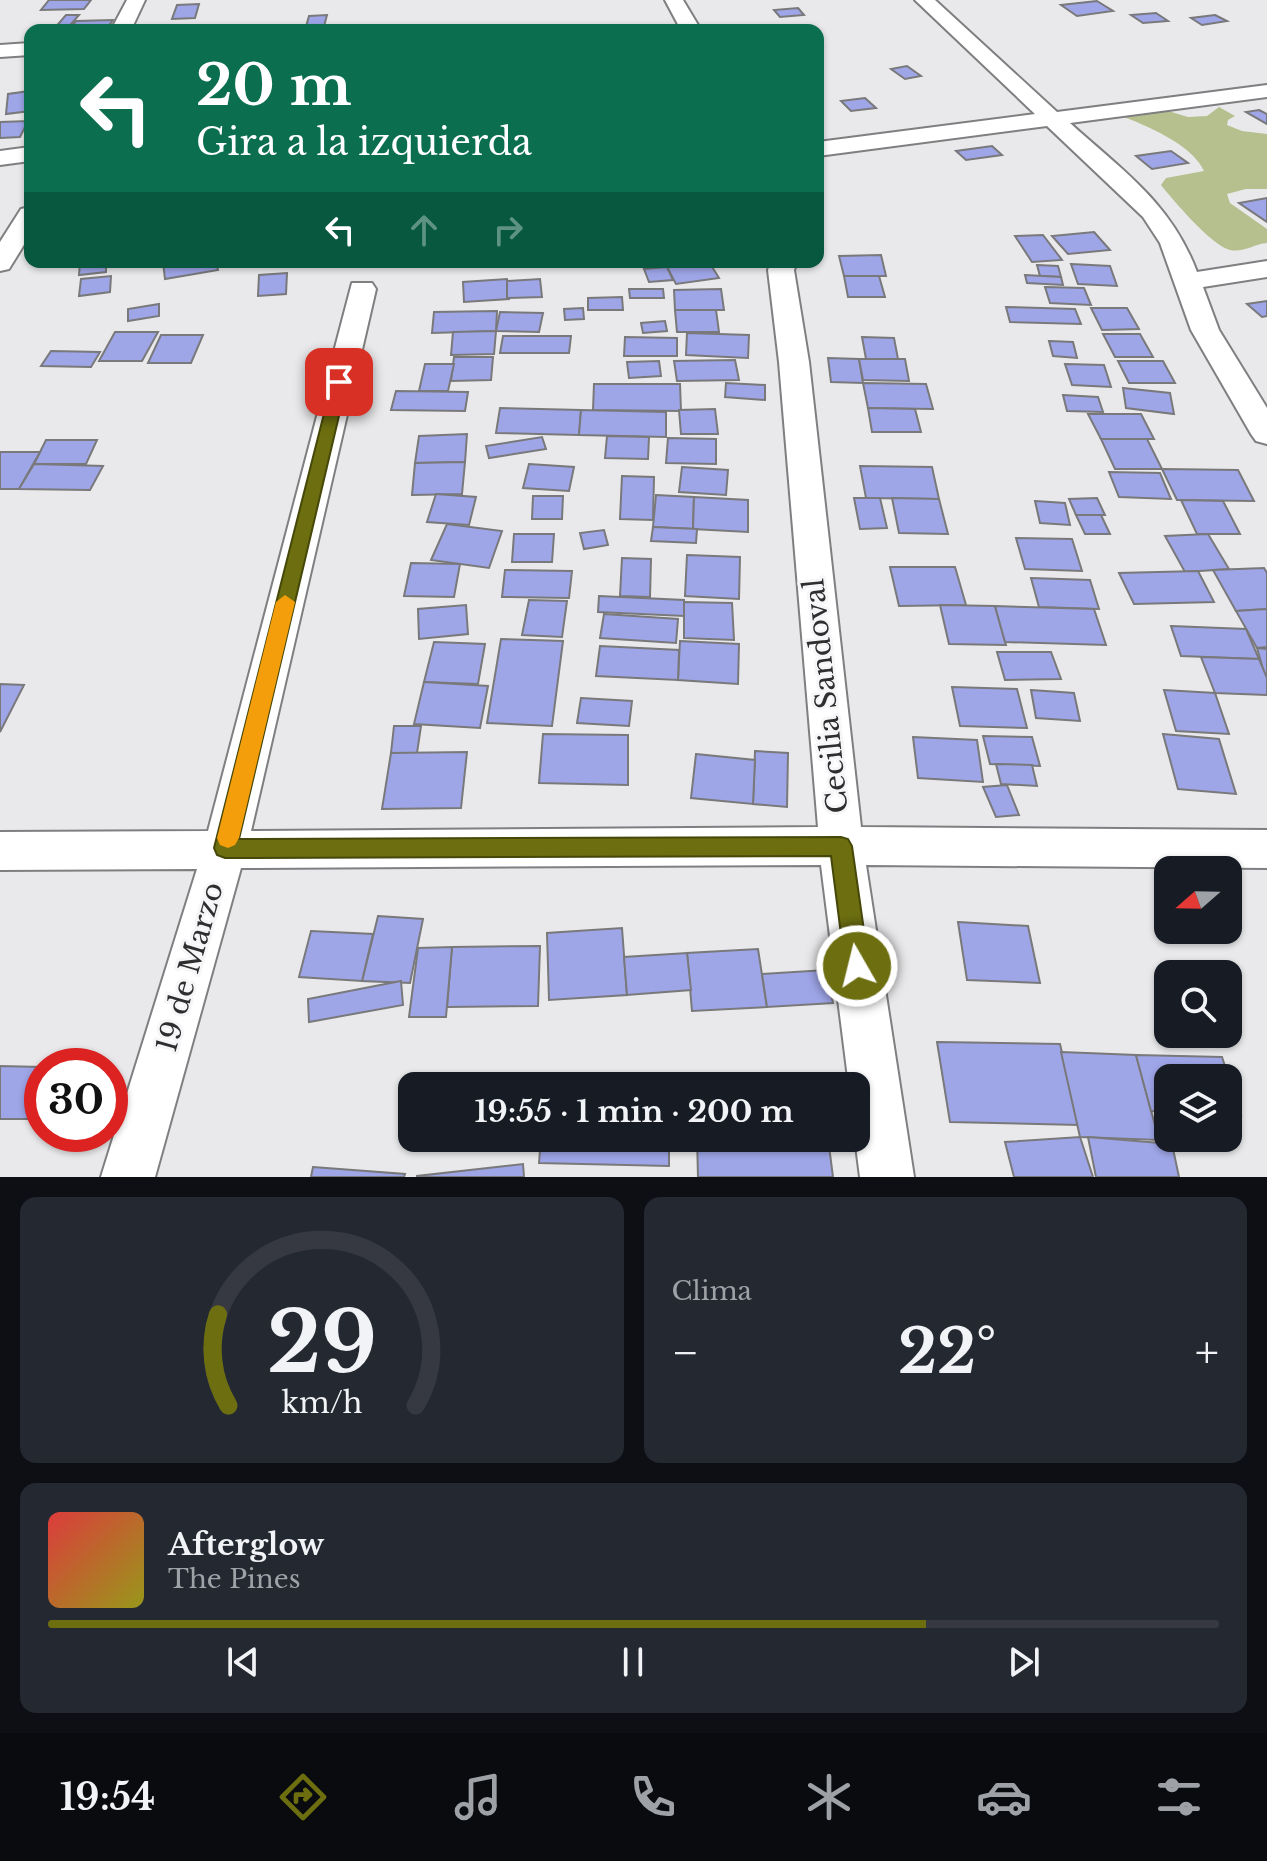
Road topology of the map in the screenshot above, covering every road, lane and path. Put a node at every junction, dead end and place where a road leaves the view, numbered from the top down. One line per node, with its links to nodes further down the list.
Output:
1 (136, 0): 4 (street)
2 (674, 0): 5 (street)
3 (924, 0): 9 (street)
4 (124, 24)
5 (688, 24)
6 (24, 49): 7 (street)
7 (0, 51)
8 (1267, 91): 9 (street)
9 (1052, 119): 10 (street); 17 (street)
10 (824, 148)
11 (24, 155): 12 (street)
12 (0, 158)
13 (24, 226): 14 (street)
14 (0, 263)
15 (782, 268): 20 (street, Cecilia Sandoval)
16 (1267, 269): 17 (street)
17 (1187, 282): 19 (street)
18 (362, 289): 21 (street, 19 de Marzo)
19 (1267, 434)
20 (841, 846): 21 (street); 22 (street); 25 (street, Cecilia Sandoval)
21 (225, 848): 23 (street); 24 (street, 19 de Marzo)
22 (1267, 849)
23 (0, 851)
24 (128, 1177)
25 (887, 1177)

